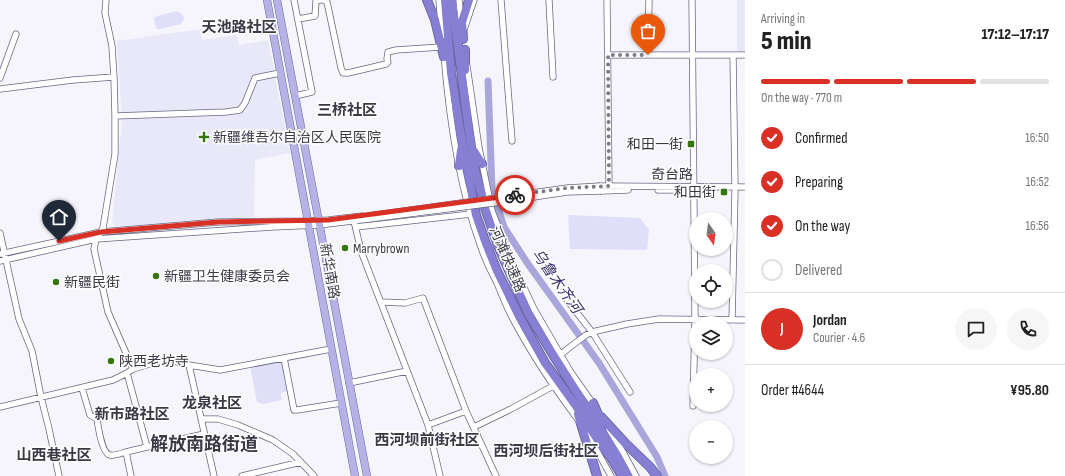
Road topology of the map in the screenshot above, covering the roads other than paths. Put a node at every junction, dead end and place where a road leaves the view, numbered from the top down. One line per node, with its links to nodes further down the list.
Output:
1 (106, 0): 32 (street)
2 (267, 0): 31 (main road, 新华南路)
3 (276, 0): 38 (main road, 新华南路)
4 (294, 0): 19 (street)
5 (321, 0): 19 (street); 23 (street)
6 (424, 0): 20 (street)
7 (427, 0): 20 (highway)
8 (439, 0): 30 (street)
9 (445, 0): 35 (highway, 河滩快速路)
10 (452, 0): 37 (highway, 河滩快速路)
11 (459, 0): 22 (street)
12 (469, 0): 22 (highway)
13 (474, 0): 22 (street)
14 (501, 0): 41 (street)
15 (549, 0): 33 (street)
16 (607, 0): 27 (street)
17 (649, 0): 28 (street)
18 (692, 0): 29 (street)
19 (298, 19): 38 (street)
20 (438, 31): 23 (highway)
21 (16, 34): 34 (street)
22 (463, 37): 24 (street)
23 (441, 47): 30 (highway)
24 (465, 50): 37 (highway); 43 (street)
25 (733, 54): 26 (street); 29 (street); 49 (street)
26 (745, 54)
27 (608, 55): 28 (street); 45 (street)
28 (648, 55): 29 (street)
29 (692, 55): 46 (street)
30 (444, 59): 35 (highway); 44 (street)
31 (280, 73): 39 (street); 53 (main road, 新华南路)
32 (114, 77): 36 (street); 39 (street)
33 (554, 77)
34 (0, 78)
35 (453, 83): 40 (highway, 河滩快速路)
36 (0, 89)
37 (464, 94): 42 (highway, 河滩快速路)
38 (295, 96): 54 (main road, 新华南路)
39 (115, 116): 56 (street)
40 (462, 137): 44 (highway); 83 (highway, 河滩快速路)
41 (512, 141)
42 (470, 142): 43 (highway); 93 (highway, 河滩快速路)
43 (482, 164): 70 (street)
44 (459, 166): 51 (street)
45 (609, 186): 46 (street, 奇台路); 48 (street, 奇台路)
46 (693, 188): 48 (street, 奇台路); 49 (street, 奇台路); 63 (street)
47 (745, 188): 49 (street, 奇台路)
48 (601, 189): 52 (street, bridge)
49 (735, 189): 50 (street, 奇台路); 64 (street)
50 (745, 191)
51 (471, 214): 55 (street); 77 (street)
52 (368, 217): 54 (street); 55 (street)
53 (308, 223): 54 (street); 56 (street); 58 (street); 69 (main road, 新华南路)
54 (319, 223): 55 (street); 76 (main road, 新华南路)
55 (355, 224): 62 (street)
56 (101, 232): 58 (street); 59 (street)
57 (0, 233): 59 (street)
58 (96, 239): 60 (street); 73 (street)
59 (2, 254): 60 (street)
60 (3, 260): 80 (street)
61 (567, 300): 68 (street)
62 (382, 302): 74 (street); 85 (street)
63 (695, 316)
64 (732, 316)
65 (689, 320): 68 (street)
66 (733, 320): 67 (street)
67 (745, 320)
68 (589, 333): 70 (street); 79 (street)
69 (331, 349): 71 (street); 81 (main road, 新华南路)
70 (560, 355): 82 (street)
71 (284, 358): 72 (street); 81 (street)
72 (189, 365): 73 (street); 87 (street)
73 (133, 369): 75 (street)
74 (407, 371): 76 (street); 88 (street)
75 (127, 373): 78 (street); 92 (street)
76 (349, 383): 102 (main road, 新华南路)
77 (553, 386): 89 (street); 90 (street)
78 (82, 388): 80 (street); 94 (street)
79 (630, 392)
80 (41, 397): 84 (street); 96 (street)
81 (341, 403): 101 (main road, 新华南路)
82 (593, 403): 86 (street); 93 (highway)
83 (576, 406): 89 (highway); 107 (highway, 河滩快速路)
84 (0, 407)
85 (466, 411): 88 (street); 90 (street)
86 (601, 417): 109 (street); 110 (highway)
87 (201, 419): 91 (street); 95 (street)
88 (428, 425): 103 (street)
89 (582, 425): 105 (highway); 106 (street)
90 (474, 427): 104 (street)
91 (204, 434): 92 (street); 98 (street)
92 (147, 446): 94 (street)
93 (613, 449): 108 (highway, 河滩快速路)
94 (126, 452): 97 (street)
95 (300, 462): 99 (street); 100 (street)
96 (59, 476)
97 (131, 476)
98 (214, 476)
99 (242, 476)
100 (314, 476)
101 (355, 476)
102 (367, 476)
103 (440, 476)
104 (496, 476)
105 (597, 476)
106 (611, 476)
107 (622, 476)
108 (628, 476)
109 (636, 476)
110 (657, 476)

